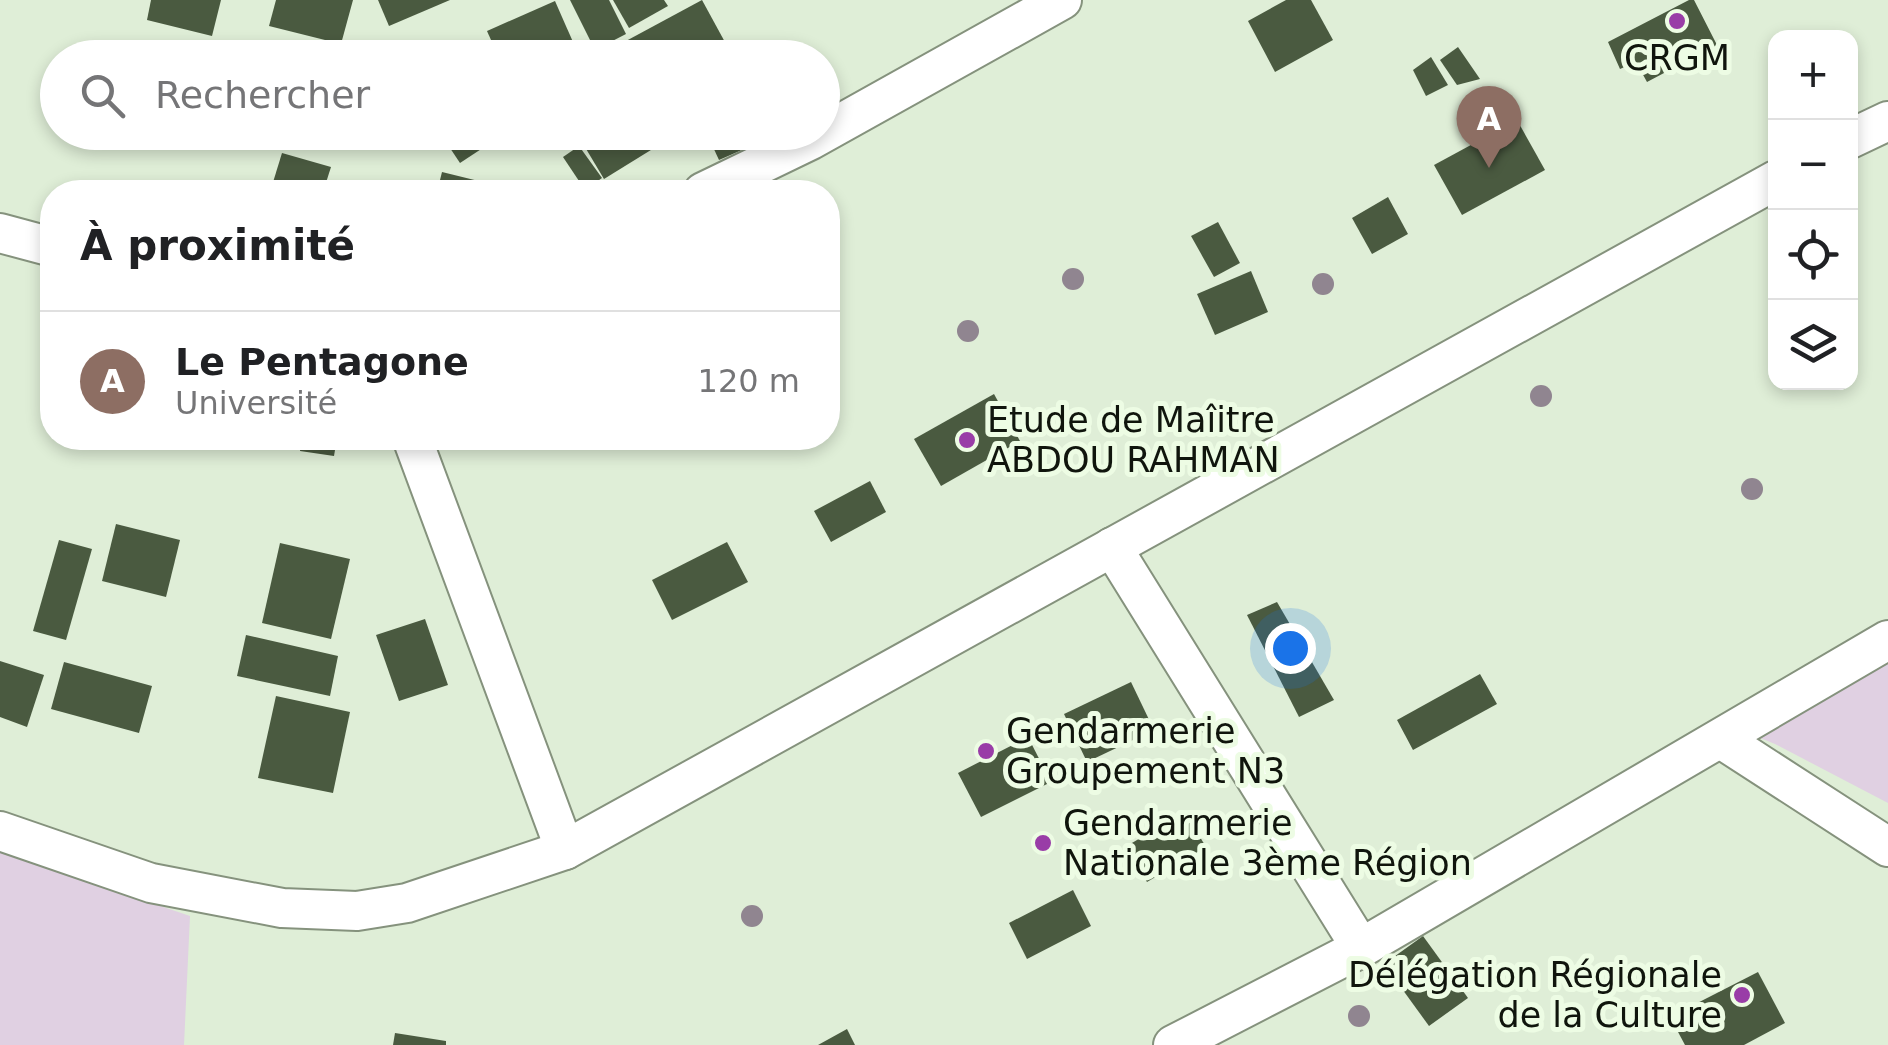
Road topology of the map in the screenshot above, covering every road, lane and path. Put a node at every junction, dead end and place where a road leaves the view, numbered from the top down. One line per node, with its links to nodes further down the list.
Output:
1 (1062, 0): 3 (street)
2 (1888, 121): 4 (street)
3 (840, 123)
4 (1858, 135)
5 (789, 150): 6 (street)
6 (728, 180)
7 (1768, 184): 11 (street)
8 (0, 233): 9 (street)
9 (40, 245)
10 (416, 450): 16 (street)
11 (1112, 547): 16 (street); 17 (street)
12 (1888, 640): 13 (street)
13 (1721, 739): 15 (street); 17 (street)
14 (0, 831): 16 (street)
15 (1888, 847)
16 (565, 850)
17 (1360, 948): 18 (street)
18 (1173, 1045)

